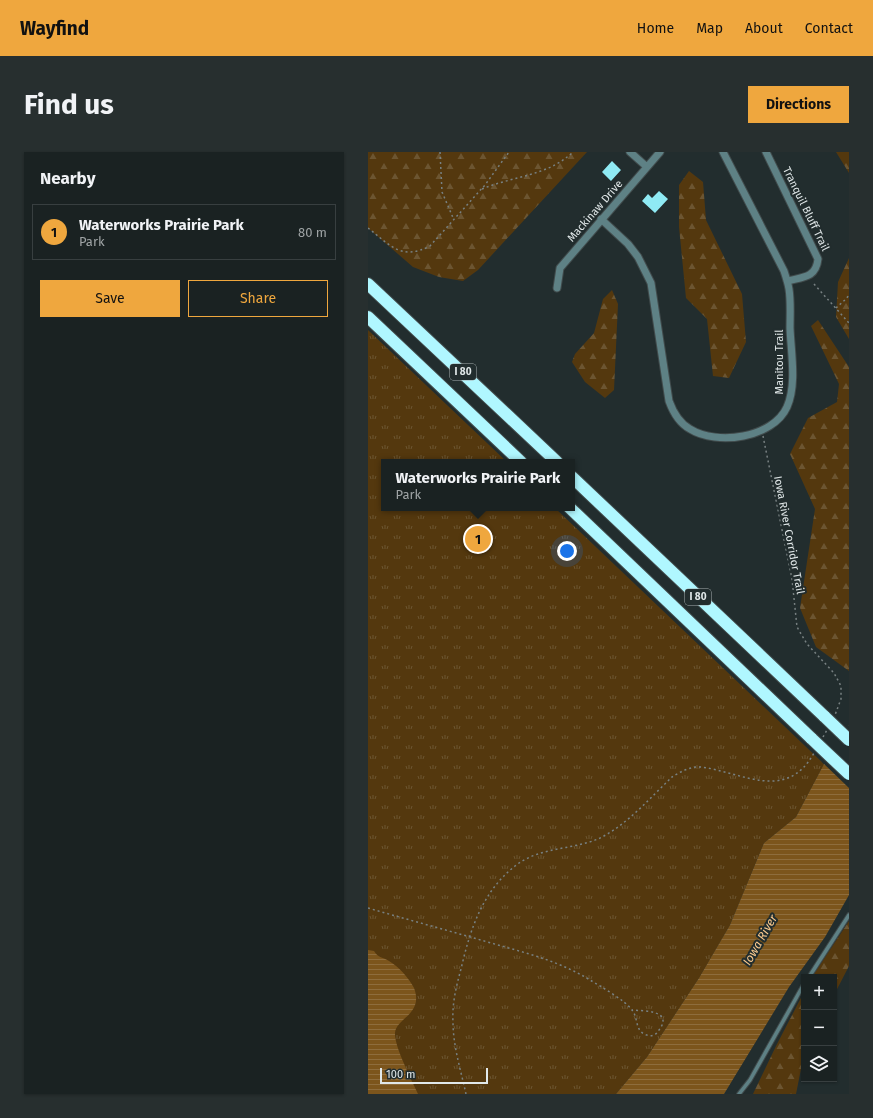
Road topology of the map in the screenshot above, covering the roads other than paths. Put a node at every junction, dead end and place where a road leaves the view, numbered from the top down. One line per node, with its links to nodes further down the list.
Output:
1 (630, 152): 5 (street)
2 (660, 152): 5 (street, Mackinaw Drive)
3 (723, 152): 7 (street, Manitou Trail)
4 (766, 152): 7 (street, Tranquil Bluff Trail)
5 (647, 167): 6 (street, Mackinaw Drive)
6 (601, 219): 7 (street, Manitou Trail); 9 (street, Mackinaw Drive)
7 (787, 281)
8 (368, 284): 12 (highway, I 80)
9 (557, 288)
10 (368, 317): 11 (highway, I 80)
11 (519, 459)
12 (554, 459)
13 (575, 480): 15 (highway, I 80, bridge)
14 (573, 511): 16 (highway, I 80, bridge)
15 (849, 740)
16 (849, 774)
17 (849, 916): 18 (lane)
18 (811, 974)
19 (801, 989): 20 (lane)
20 (740, 1094)

